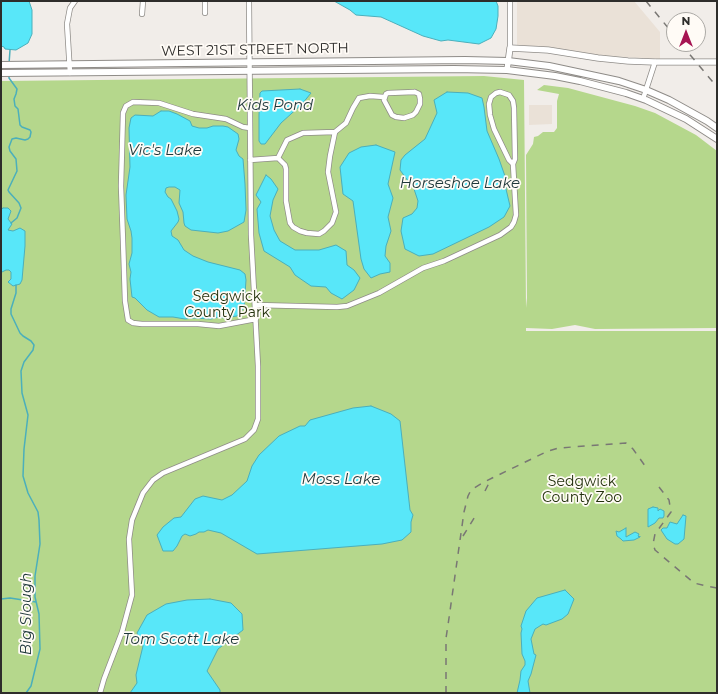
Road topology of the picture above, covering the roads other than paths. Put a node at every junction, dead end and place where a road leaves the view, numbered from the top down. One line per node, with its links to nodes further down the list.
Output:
1 (75, 1): 13 (street)
2 (143, 1): 7 (street)
3 (205, 1): 6 (street)
4 (249, 1): 10 (street)
5 (510, 1): 8 (street)
6 (205, 13)
7 (142, 14)
8 (510, 48): 9 (street); 11 (street)
9 (508, 61): 10 (main road, WEST 21ST STREET NORTH); 15 (street); 19 (main road, WEST 21ST STREET NORTH)
10 (249, 62): 13 (main road, WEST 21ST STREET NORTH); 16 (street)
11 (655, 62): 12 (street); 19 (street)
12 (717, 62)
13 (70, 64): 14 (main road, WEST 21ST STREET NORTH); 18 (street)
14 (1, 65)
15 (508, 70): 16 (main road, WEST 21ST STREET NORTH); 21 (main road, WEST 21ST STREET NORTH)
16 (250, 71): 18 (main road, WEST 21ST STREET NORTH); 22 (street)
17 (1, 73): 18 (main road, WEST 21ST STREET NORTH)
18 (70, 73)
19 (646, 90): 21 (street); 23 (main road, WEST 21ST STREET NORTH)
20 (384, 97): 20 (street); 24 (street)
21 (643, 98): 25 (main road, WEST 21ST STREET NORTH)
22 (250, 128): 27 (street); 30 (street)
23 (717, 128)
24 (335, 132): 26 (street); 26 (street)
25 (717, 139)
26 (278, 158): 27 (street)
27 (250, 160): 29 (street)
28 (513, 164): 28 (street); 29 (street)
29 (256, 305): 30 (street)
30 (256, 319): 31 (street)
31 (100, 693)

